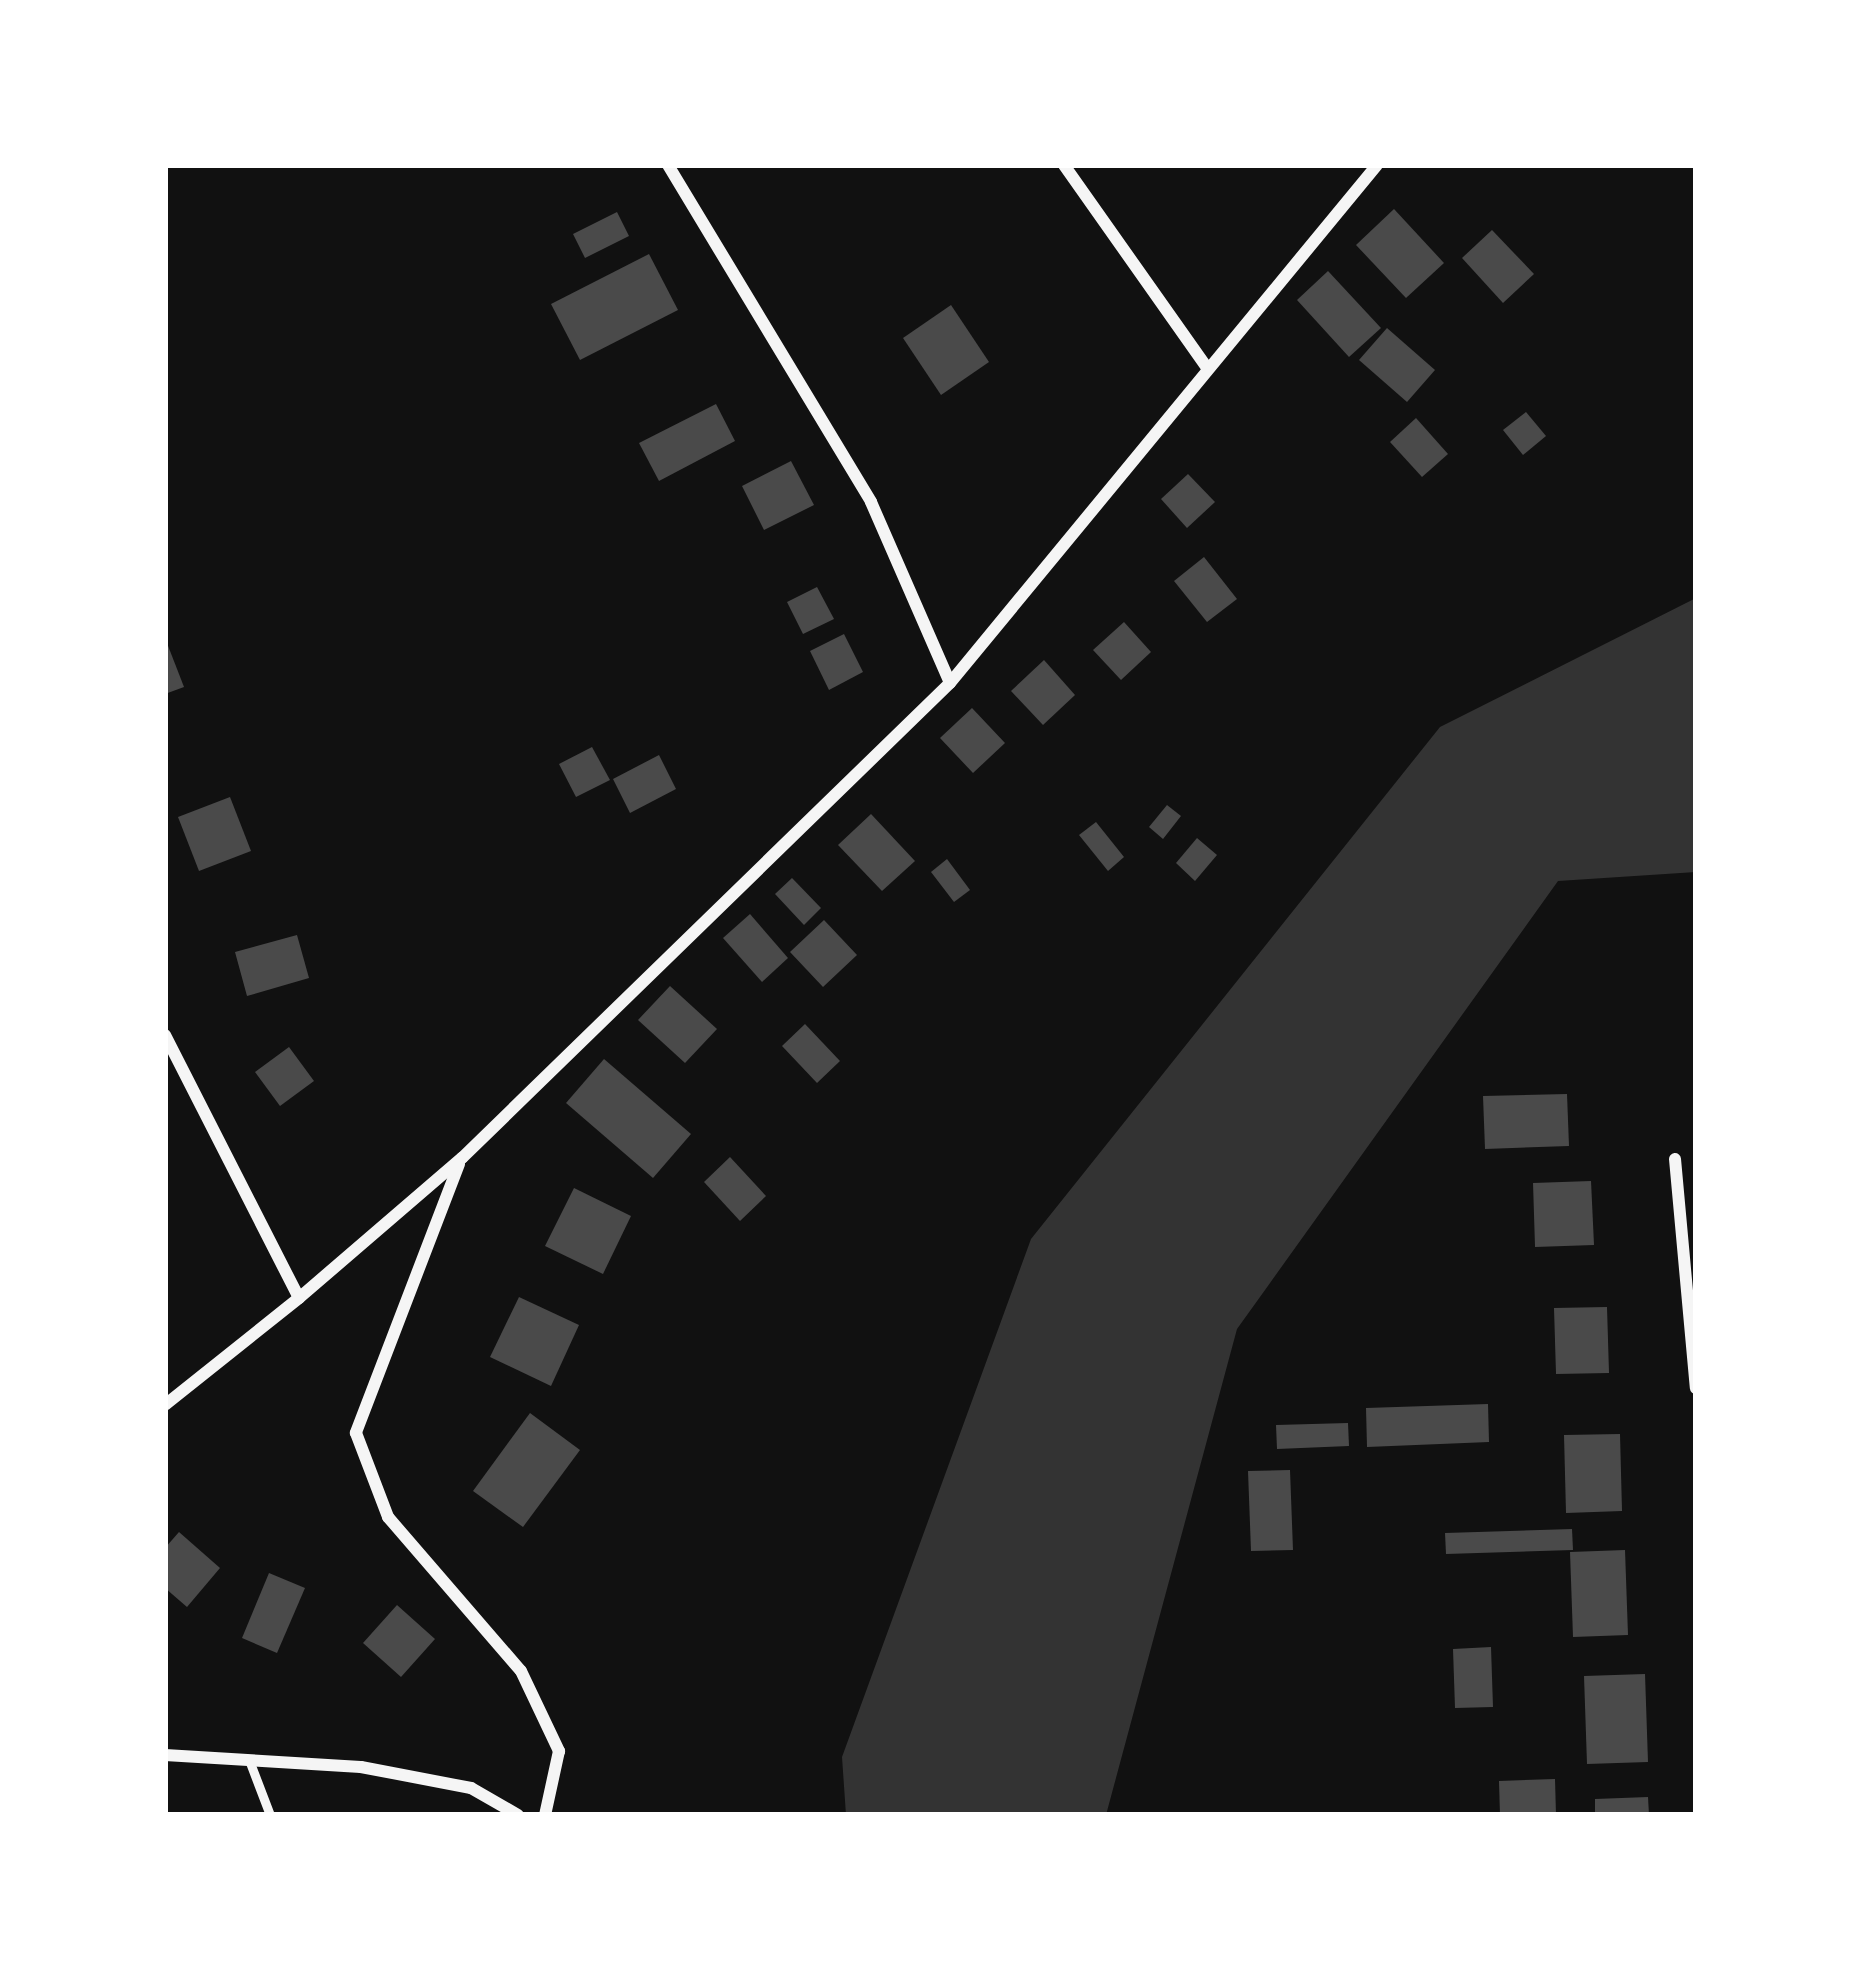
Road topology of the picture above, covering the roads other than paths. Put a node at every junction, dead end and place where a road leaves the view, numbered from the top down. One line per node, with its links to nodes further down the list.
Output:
1 (668, 165): 5 (street)
2 (1064, 165): 4 (street)
3 (1377, 165): 4 (street)
4 (1206, 366): 5 (street)
5 (950, 683): 7 (street)
6 (165, 1035): 9 (street)
7 (462, 1158): 9 (street); 16 (street)
8 (1676, 1159): 10 (street)
9 (299, 1298): 11 (street)
10 (1696, 1388)
11 (165, 1405)
12 (165, 1754): 13 (street)
13 (249, 1760): 14 (lane); 15 (street)
14 (270, 1815)
15 (518, 1815)
16 (545, 1815)

